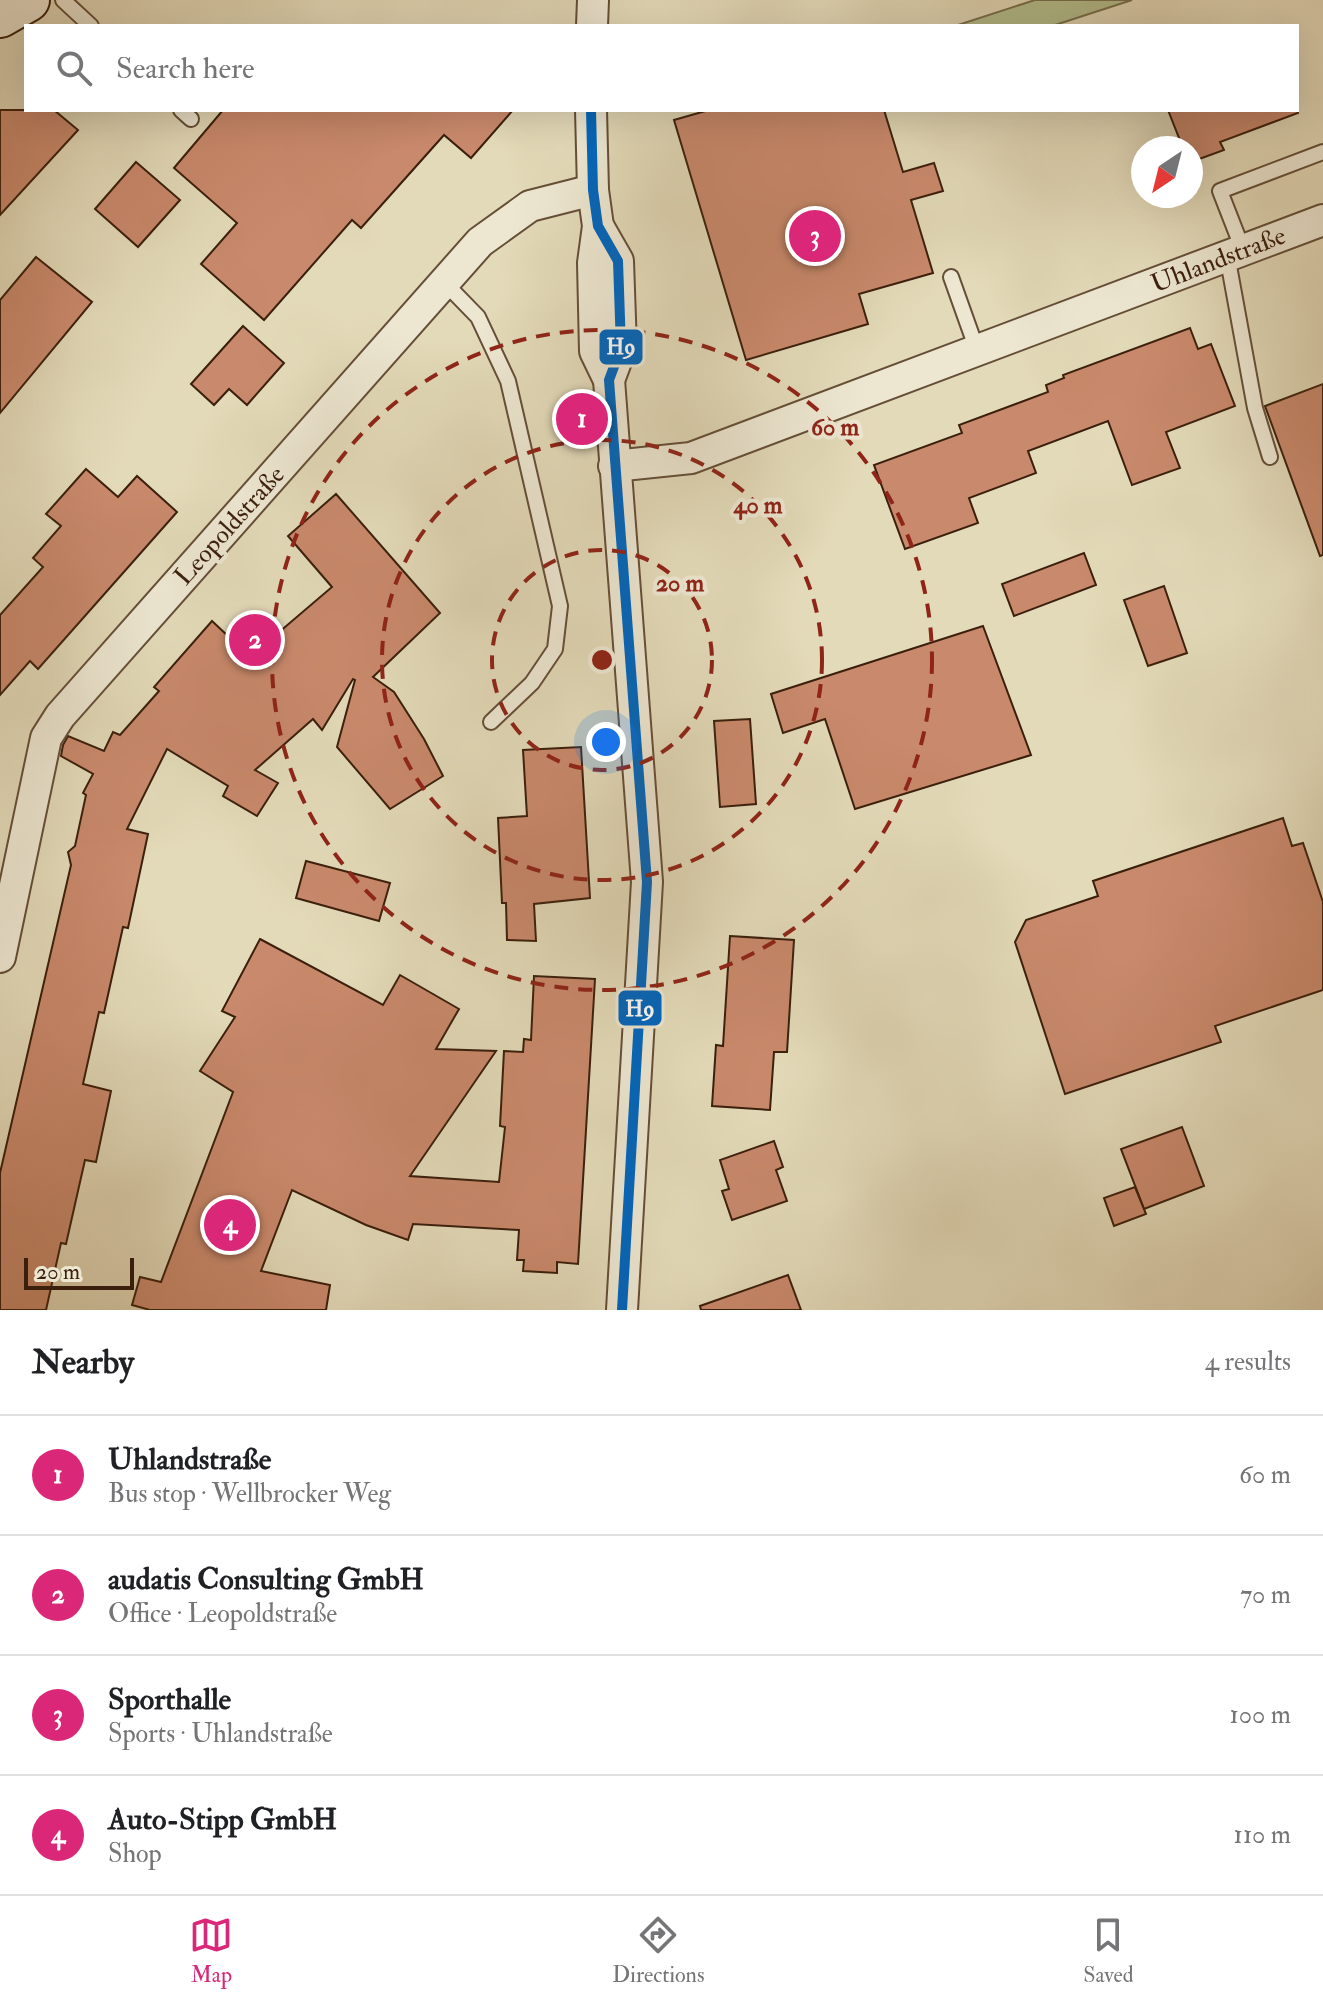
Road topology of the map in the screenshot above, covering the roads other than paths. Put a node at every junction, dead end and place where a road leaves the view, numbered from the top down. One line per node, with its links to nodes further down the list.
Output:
1 (28, 0): 4 (street)
2 (63, 0): 5 (lane)
3 (593, 0): 6 (street)
4 (0, 16)
5 (89, 24)
6 (592, 24)
7 (591, 112): 9 (street)
8 (1323, 152): 11 (lane)
9 (593, 190): 13 (street, Leopoldstraße); 16 (street)
10 (1323, 220): 11 (street, Uhlandstraße)
11 (1235, 253): 14 (street, Uhlandstraße); 15 (lane)
12 (951, 277): 14 (lane)
13 (444, 282): 17 (lane); 18 (street, Leopoldstraße)
14 (977, 350): 16 (street, Uhlandstraße)
15 (1270, 457)
16 (614, 466): 19 (street)
17 (491, 722)
18 (0, 957)
19 (622, 1310)

